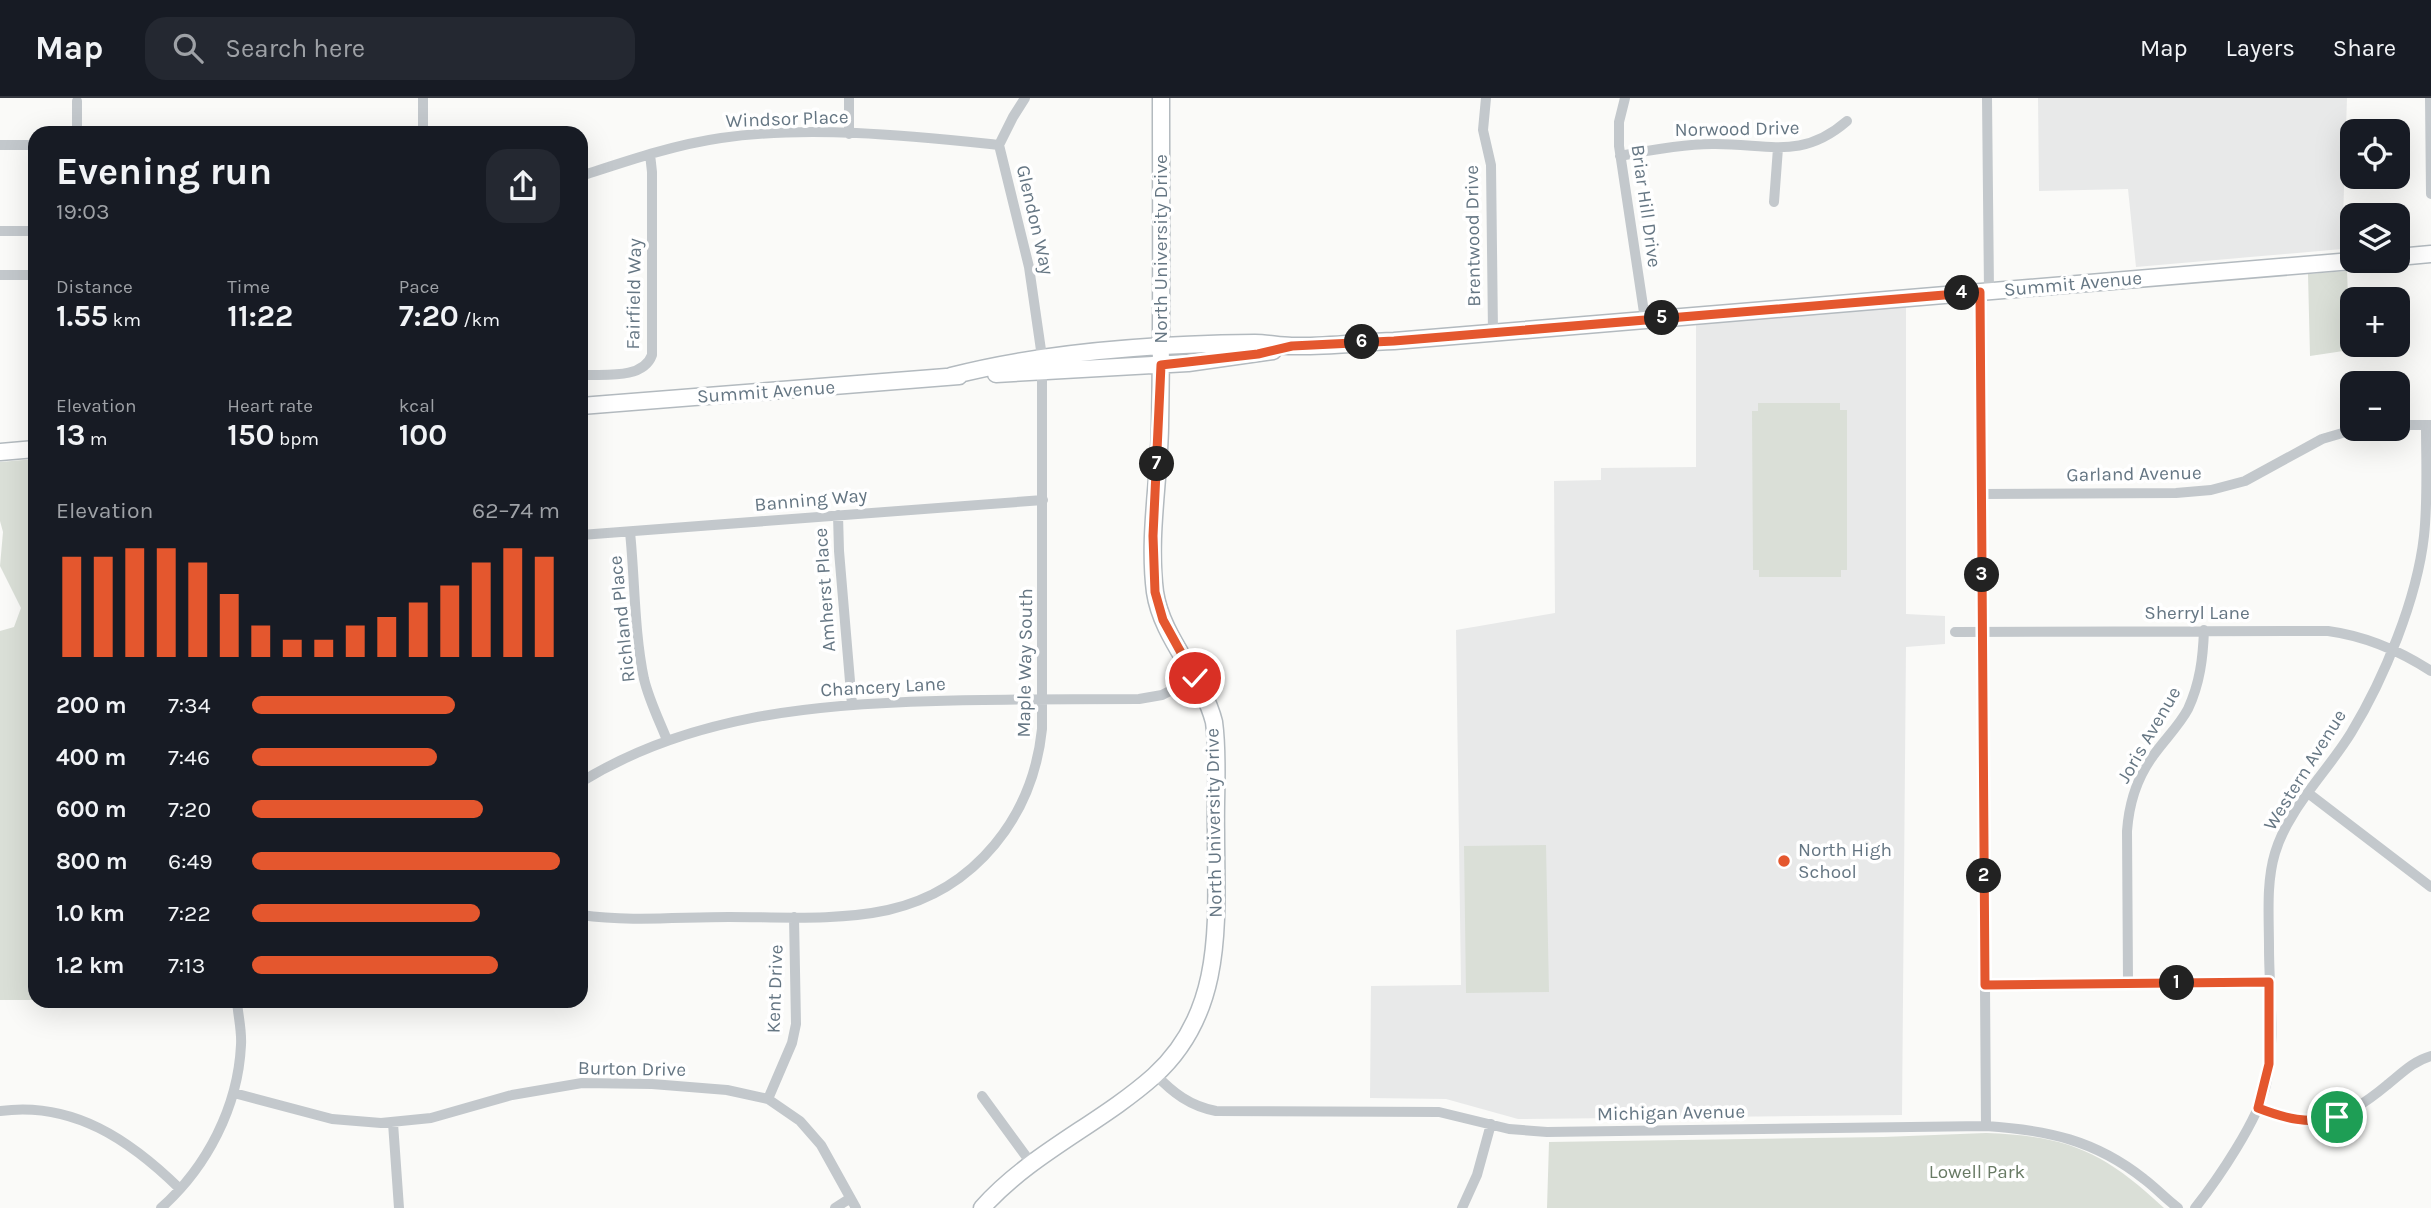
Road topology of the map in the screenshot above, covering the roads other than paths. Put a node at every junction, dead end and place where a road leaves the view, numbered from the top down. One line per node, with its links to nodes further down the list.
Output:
1 (423, 98): 12 (street)
2 (849, 98): 13 (street)
3 (1025, 98): 16 (street, Glendon Way)
4 (1161, 98): 34 (main road, North University Drive)
5 (1486, 98): 32 (street, Brentwood Drive)
6 (1625, 98): 19 (street, Briar Hill Drive)
7 (1987, 98): 30 (street)
8 (2430, 98): 21 (street)
9 (77, 101): 11 (street)
10 (1847, 121): 17 (street, Norwood Drive)
11 (78, 126)
12 (423, 126)
13 (849, 134): 16 (street, Windsor Place); 18 (street, Windsor Place)
14 (0, 145): 15 (street)
15 (28, 145)
16 (999, 145): 35 (street, Glendon Way)
17 (1778, 148): 19 (street, Norwood Drive); 22 (street)
18 (650, 154): 20 (street, Windsor Place); 37 (street, Fairfield Way)
19 (1620, 156): 31 (street, Briar Hill Drive)
20 (588, 174)
21 (2431, 194)
22 (1773, 202)
23 (0, 231): 24 (street)
24 (28, 231)
25 (2431, 254): 26 (main road)
26 (2410, 256)
27 (2340, 262): 30 (main road, Summit Avenue)
28 (0, 275): 29 (street)
29 (28, 275)
30 (1985, 291): 31 (main road, Summit Avenue); 44 (street)
31 (1645, 319): 32 (main road, Summit Avenue)
32 (1493, 333): 33 (main road, Summit Avenue)
33 (1292, 346): 34 (main road, Summit Avenue); 36 (main road, Summit Avenue)
34 (1161, 347): 35 (main road, Summit Avenue); 36 (main road, North University Drive)
35 (1042, 364): 36 (main road, Summit Avenue); 38 (main road, Summit Avenue); 45 (street, Maple Way South)
36 (1161, 365): 54 (main road, North University Drive)
37 (588, 375)
38 (588, 405)
39 (2410, 425): 40 (street)
40 (2428, 425): 52 (street, Western Avenue)
41 (2340, 434): 44 (street, Garland Avenue)
42 (28, 450): 43 (main road)
43 (0, 452)
44 (1982, 494): 51 (street)
45 (1044, 500): 46 (street, Banning Way); 55 (street, Maple Way South)
46 (838, 515): 47 (street, Banning Way); 56 (street, Amherst Place)
47 (630, 532): 48 (street, Banning Way); 57 (street, Richland Place)
48 (588, 535)
49 (2204, 630): 51 (street, Sherryl Lane); 52 (street, Sherryl Lane); 64 (street, Joris Avenue)
50 (1955, 632): 51 (street, Sherryl Lane)
51 (1983, 632): 65 (street)
52 (2391, 649): 53 (street, Sherryl Lane); 59 (street, Western Avenue)
53 (2431, 671)
54 (1195, 678): 55 (street, Chancery Lane); 68 (main road, North University Drive)
55 (1043, 699): 56 (street, Chancery Lane); 62 (street, Maple Way South)
56 (852, 705): 57 (street, Chancery Lane)
57 (667, 740): 58 (street, Chancery Lane)
58 (588, 778)
59 (2308, 793): 60 (street); 63 (street, Western Avenue)
60 (2431, 887)
61 (588, 915): 62 (street, Maple Way South)
62 (794, 917): 71 (street, Kent Drive)
63 (2269, 982): 64 (street); 72 (street, Western Avenue)
64 (2128, 983): 65 (street)
65 (1985, 985): 76 (street)
66 (238, 1008): 69 (street)
67 (2431, 1056): 72 (street)
68 (1156, 1074): 75 (street, Michigan Avenue); 77 (main road, North University Drive)
69 (234, 1093): 74 (street, Burton Drive); 78 (street)
70 (982, 1096): 77 (street)
71 (768, 1099): 74 (street, Burton Drive); 79 (street, Burton Drive)
72 (2258, 1108): 86 (street, Western Avenue)
73 (0, 1111): 78 (street)
74 (393, 1123): 81 (street)
75 (1490, 1124): 76 (street, Michigan Avenue); 84 (street)
76 (1986, 1126): 85 (street, Michigan Avenue)
77 (1031, 1163): 83 (main road, North University Drive)
78 (180, 1189): 80 (street)
79 (852, 1203): 82 (street)
80 (161, 1208)
81 (399, 1208)
82 (835, 1208)
83 (982, 1208)
84 (1462, 1208)
85 (2178, 1208)
86 (2195, 1208)

